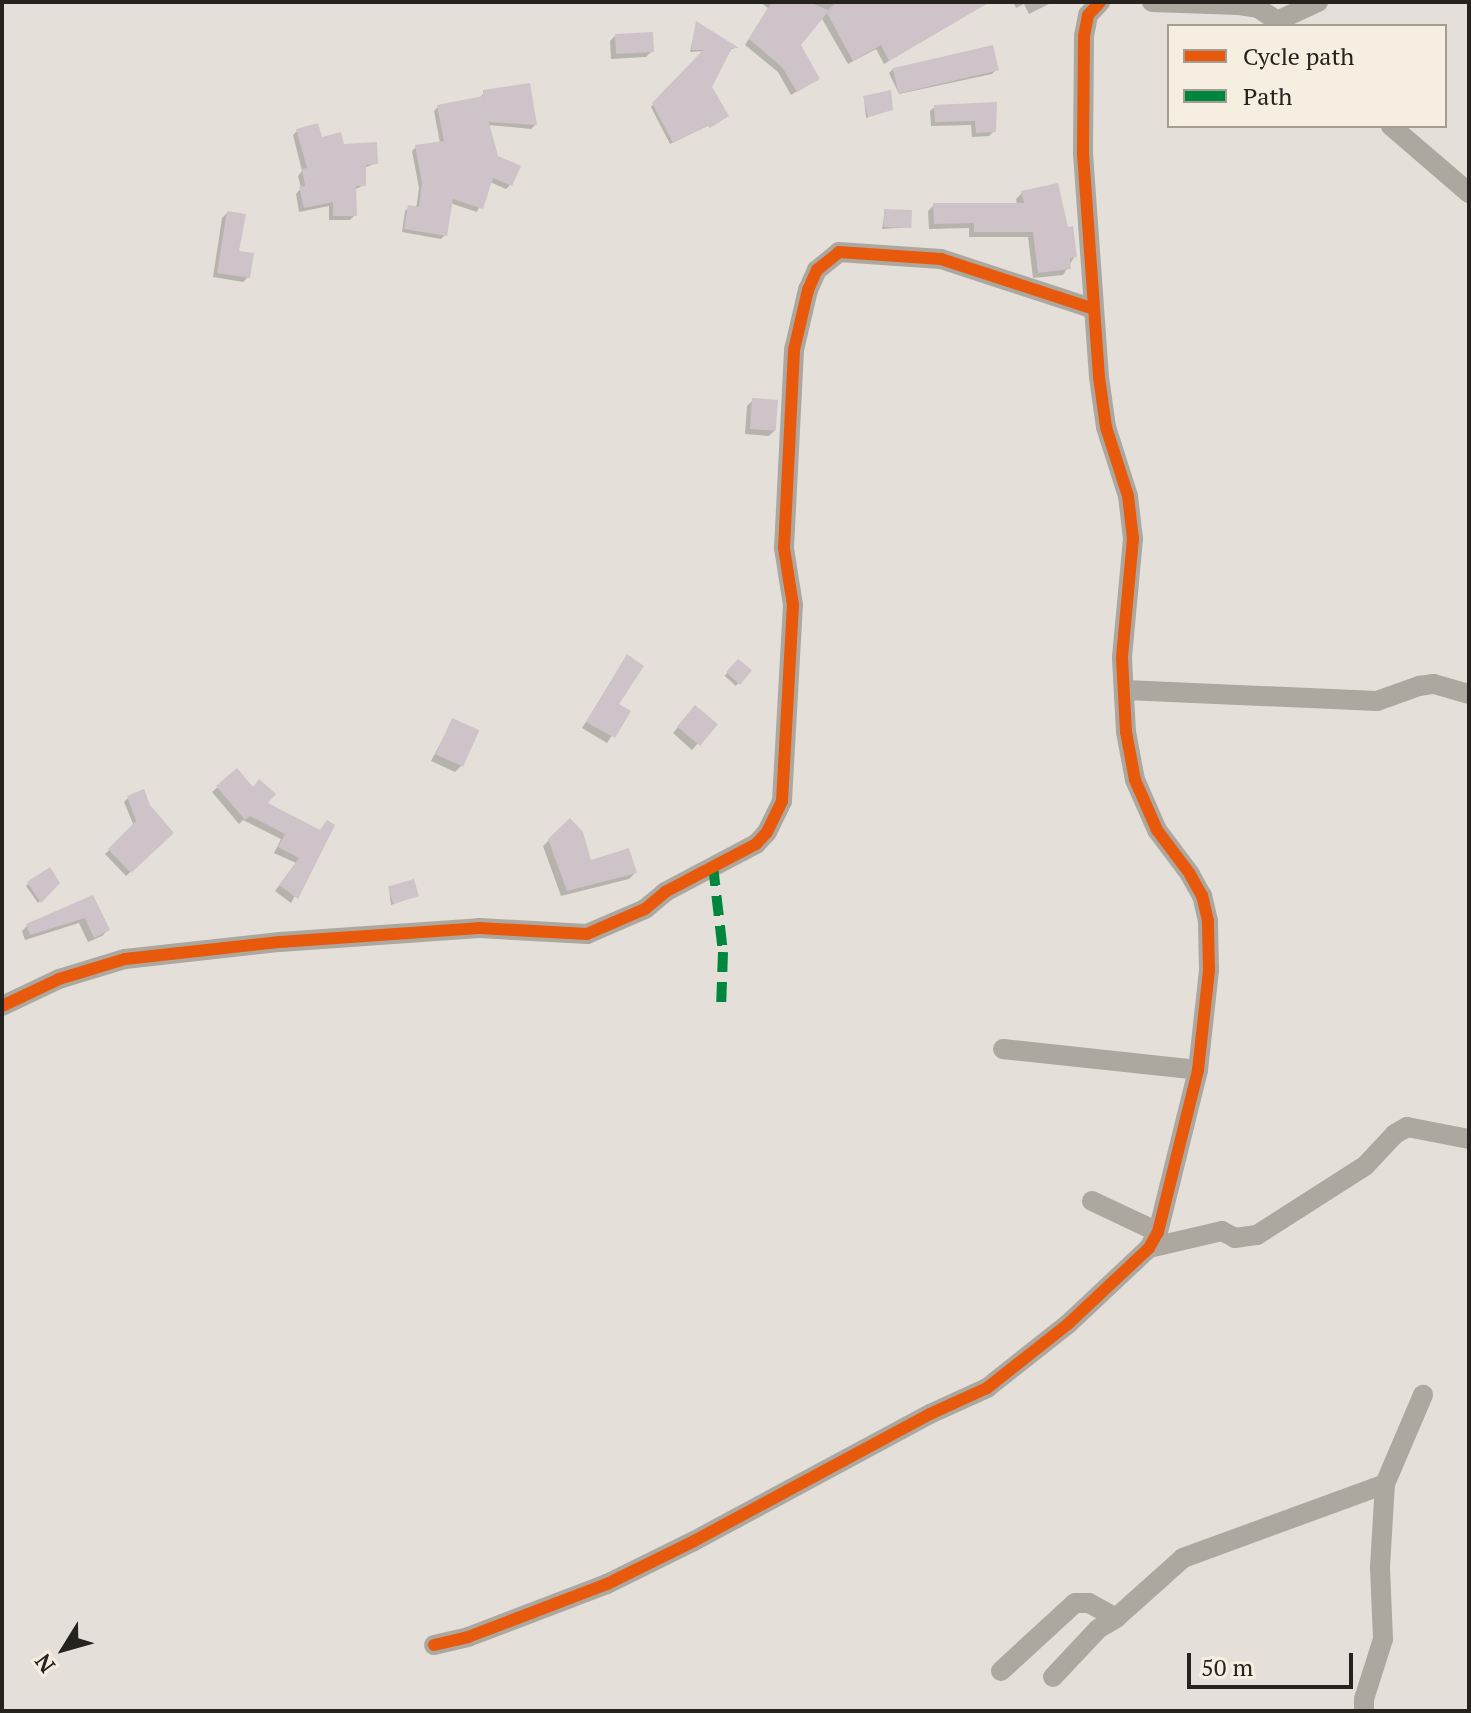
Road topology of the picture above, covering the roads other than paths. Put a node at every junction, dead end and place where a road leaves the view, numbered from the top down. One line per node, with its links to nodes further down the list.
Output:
1 (1100, 2): 7 (street)
2 (1152, 2): 4 (street)
3 (1318, 2): 4 (street)
4 (1282, 23)
5 (1393, 128): 6 (street)
6 (1469, 193)
7 (1094, 309): 8 (street); 10 (street)
8 (1125, 690): 9 (street); 12 (street)
9 (1469, 694)
10 (2, 1006)
11 (1003, 1049): 12 (street)
12 (1198, 1070): 15 (street)
13 (1469, 1139): 15 (street)
14 (1092, 1201): 15 (street)
15 (1154, 1240): 19 (street)
16 (1423, 1395): 17 (street)
17 (1385, 1484): 18 (street); 22 (street)
18 (1116, 1618): 20 (street); 21 (street)
19 (434, 1645)
20 (1001, 1671)
21 (1053, 1677)
22 (1364, 1711)

